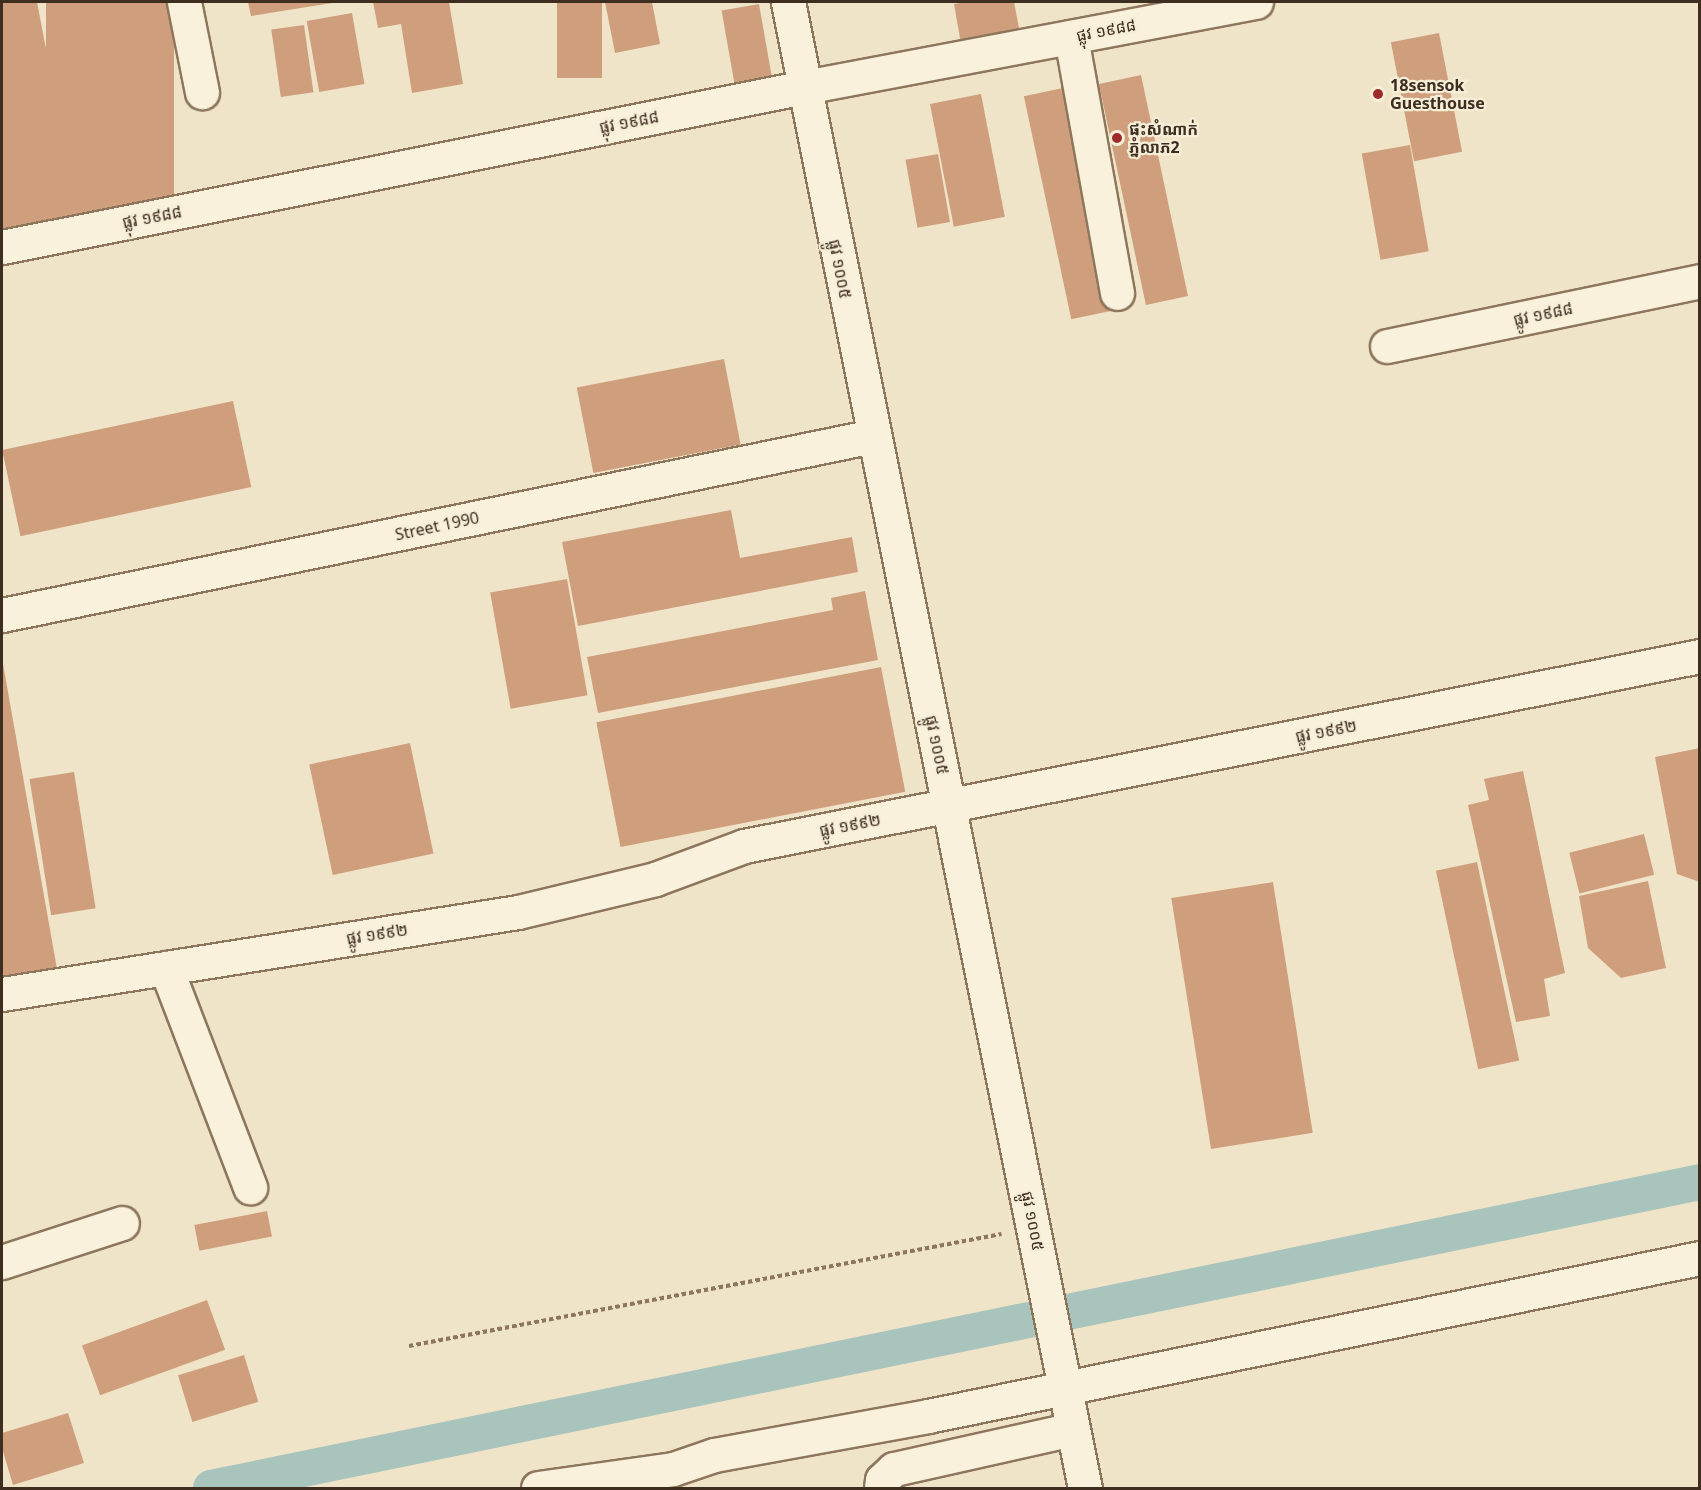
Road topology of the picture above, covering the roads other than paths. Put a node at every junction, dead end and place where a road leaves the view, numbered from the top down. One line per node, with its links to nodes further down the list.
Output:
1 (184, 2): 6 (street)
2 (788, 2): 5 (street, ផ្លូវ ១០០៥)
3 (1257, 2): 4 (street, ផ្លុវ ១៩៨៨)
4 (1071, 37): 5 (street, ផ្លុវ ១៩៨៨); 9 (street)
5 (805, 87): 7 (street, ផ្លុវ ១៩៨៨); 11 (street, ផ្លូវ ១០០៥)
6 (202, 92)
7 (2, 247)
8 (1700, 281): 10 (street, ផ្លូវ ១៩៨៨)
9 (1118, 293)
10 (1387, 346)
11 (873, 436): 12 (street, Street 1990); 14 (street, ផ្លូវ ១០០៥)
12 (2, 615)
13 (1700, 656): 14 (street, ផ្លូវ ១៩៩២)
14 (949, 806): 15 (street, ផ្លូវ ១៩៩២); 21 (street, ផ្លូវ ១០០៥)
15 (166, 968): 16 (street, ផ្លូវ ១៩៩២); 17 (street)
16 (2, 994)
17 (250, 1187)
18 (122, 1223): 20 (street)
19 (1700, 1258): 21 (street)
20 (2, 1262)
21 (1063, 1378): 22 (street, ផ្លូវ ១០០៥); 23 (street)
22 (1073, 1429): 24 (street); 25 (street, ផ្លូវ ១០០៥)
23 (538, 1488)
24 (881, 1488)
25 (1085, 1488)

